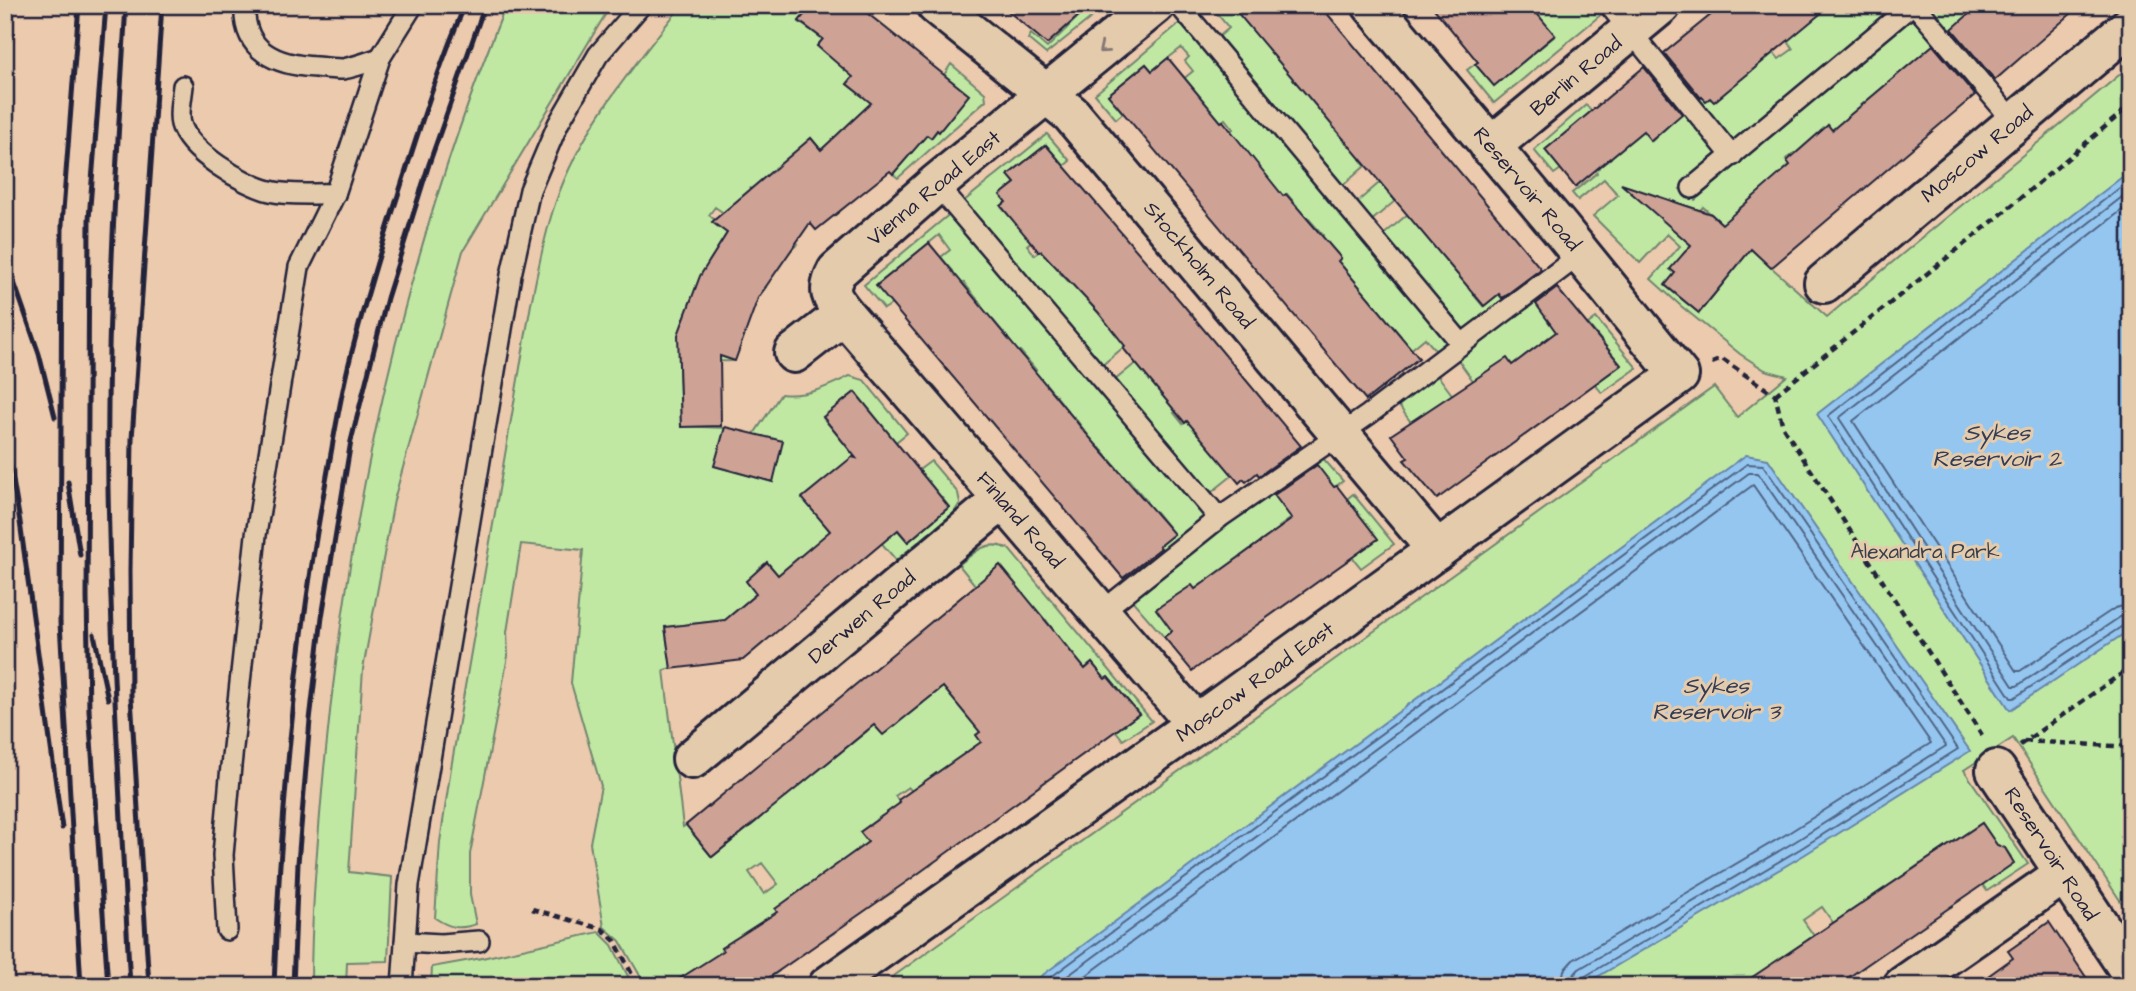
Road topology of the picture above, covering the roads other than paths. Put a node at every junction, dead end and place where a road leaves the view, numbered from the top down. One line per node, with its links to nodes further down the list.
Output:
1 (245, 5): 12 (lane)
2 (414, 5): 12 (lane)
3 (640, 5): 38 (lane)
4 (936, 5): 14 (street, Stockholm Road)
5 (1155, 5): 14 (street, Vienna Road East, one-way to 14)
6 (1179, 5): 24 (lane)
7 (1372, 5): 16 (street, Reservoir Road)
8 (1661, 5): 10 (street, Berlin Road)
9 (1913, 5): 15 (lane); 17 (lane)
10 (1619, 18): 16 (street, Berlin Road); 17 (lane)
11 (2131, 25): 15 (street, Moscow Road)
12 (380, 58): 20 (lane)
13 (183, 86): 20 (lane)
14 (1047, 95): 18 (street, Vienna Road East); 27 (street, Stockholm Road)
15 (2015, 123): 22 (street, Moscow Road)
16 (1490, 147): 21 (street, Reservoir Road)
17 (1732, 156): 19 (lane)
18 (936, 184): 23 (street, Vienna Road East); 29 (lane)
19 (1692, 188)
20 (335, 194): 36 (lane)
21 (1581, 254): 24 (lane); 26 (street, Reservoir Road)
22 (1824, 282)
23 (837, 302): 25 (street); 28 (street, Finland Road)
24 (1461, 343): 27 (lane)
25 (794, 353)
26 (1679, 375): 30 (street, Moscow Road East)
27 (1340, 433): 29 (lane); 30 (street, Stockholm Road)
28 (1002, 499): 31 (street, Finland Road); 33 (street, Derwen Road)
29 (1219, 518): 31 (lane)
30 (1437, 550): 32 (street, Moscow Road East)
31 (1100, 613): 32 (street, Finland Road)
32 (1196, 724): 41 (street, Moscow Road East)
33 (692, 759)
34 (1996, 770): 35 (street, Reservoir Road)
35 (2064, 874): 39 (street, Reservoir Road); 42 (street)
36 (227, 930)
37 (479, 941): 38 (lane)
38 (405, 942): 40 (lane)
39 (2131, 973)
40 (402, 986)
41 (828, 986)
42 (1903, 986)

